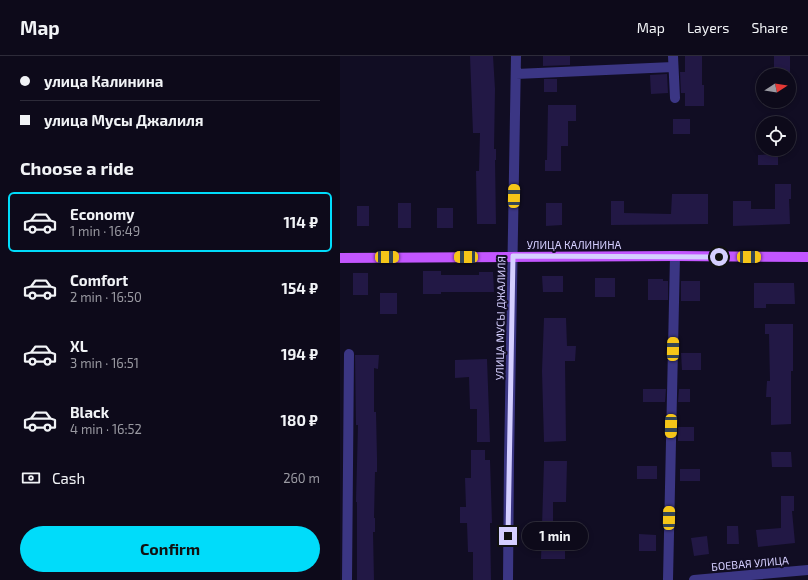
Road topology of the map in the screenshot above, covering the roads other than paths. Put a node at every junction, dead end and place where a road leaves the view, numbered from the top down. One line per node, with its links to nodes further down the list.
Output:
1 (516, 56): 4 (street, УЛИЦА МУСЫ ДЖАЛИЛЯ)
2 (673, 56): 3 (street)
3 (673, 67): 4 (street); 5 (street)
4 (516, 74): 6 (street, УЛИЦА МУСЫ ДЖАЛИЛЯ)
5 (675, 98)
6 (513, 256): 7 (main road, УЛИЦА КАЛИНИНА); 9 (main road, УЛИЦА КАЛИНИНА); 14 (street, УЛИЦА МУСЫ ДЖАЛИЛЯ)
7 (675, 256): 8 (main road, УЛИЦА КАЛИНИНА); 15 (street)
8 (808, 257)
9 (340, 258)
10 (349, 354): 11 (street)
11 (344, 462): 13 (street)
12 (808, 570): 16 (street, БОЕВАЯ УЛИЦА)
13 (347, 580)
14 (508, 580)
15 (668, 580)
16 (694, 580)

